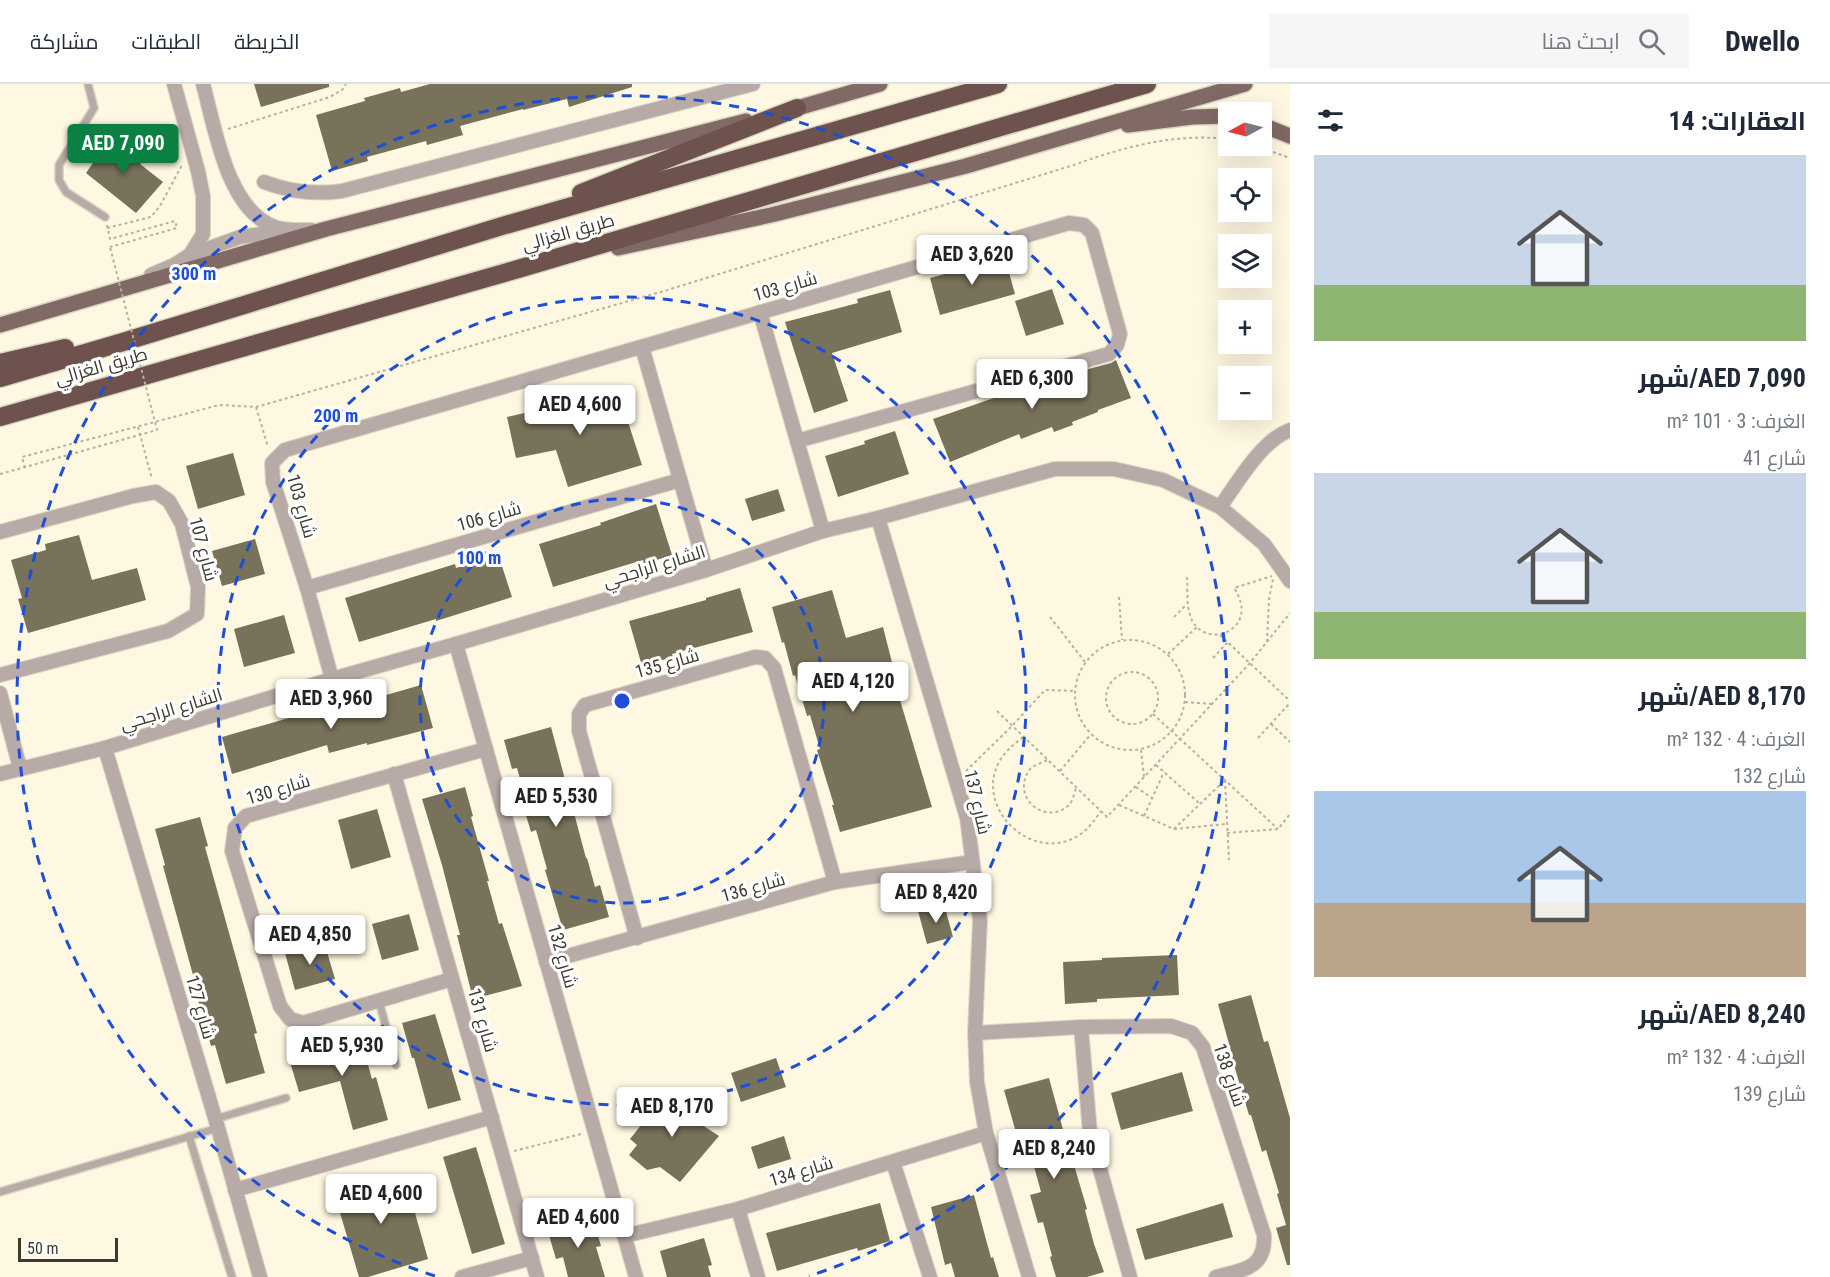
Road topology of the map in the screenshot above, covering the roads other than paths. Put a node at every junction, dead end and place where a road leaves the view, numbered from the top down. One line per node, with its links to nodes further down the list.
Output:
1 (88, 84): 15 (lane)
2 (174, 84): 19 (street)
3 (202, 84): 18 (street)
4 (753, 84): 14 (street)
5 (880, 84): 9 (main road)
6 (998, 84): 16 (highway, طريق الغزالي)
7 (1147, 84): 20 (highway, طريق الغزالي)
8 (1245, 84): 12 (main road)
9 (797, 108): 16 (highway); 17 (main road)
10 (1218, 116): 12 (main road)
11 (1272, 129): 13 (main road)
12 (1084, 130): 20 (main road)
13 (1290, 136)
14 (264, 182)
15 (105, 217)
16 (502, 226): 24 (highway, طريق الغزالي)
17 (326, 229): 18 (street); 21 (main road)
18 (292, 230): 19 (street)
19 (190, 255): 21 (street)
20 (518, 269): 28 (highway, طريق الغزالي)
21 (131, 287): 23 (main road)
22 (760, 312): 25 (street, شارع 103); 32 (street); 32 (street, شارع 103)
23 (0, 325)
24 (123, 342): 26 (highway); 27 (highway, طريق الغزالي)
25 (642, 347): 33 (street); 40 (street, شارع 103)
26 (0, 363)
27 (0, 378)
28 (125, 381): 29 (highway, طريق الغزالي); 30 (highway)
29 (0, 417)
30 (0, 430)
31 (1290, 430): 34 (street)
32 (797, 441): 36 (street)
33 (680, 480): 38 (street); 40 (street, شارع 106)
34 (1220, 507): 35 (street, الشارع الراجحي); 39 (street, الشارع الراجحي)
35 (879, 518): 36 (street, الشارع الراجحي); 50 (street, شارع 137)
36 (823, 531): 38 (street, الشارع الراجحي)
37 (0, 532): 42 (street, شارع 107)
38 (706, 570): 41 (street, الشارع الراجحي)
39 (1290, 580)
40 (307, 588): 43 (street, شارع 103)
41 (456, 644): 43 (street, الشارع الراجحي); 46 (street, شارع 132)
42 (0, 675)
43 (332, 679): 45 (street, الشارع الراجحي)
44 (0, 693): 47 (street)
45 (105, 748): 47 (street, الشارع الراجحي); 61 (street, شارع 127)
46 (486, 749): 49 (street, شارع 130); 53 (street, شارع 132)
47 (20, 768): 48 (street, الشارع الراجحي)
48 (0, 774)
49 (394, 774): 54 (street, شارع 131); 55 (street, شارع 130)
50 (972, 862): 51 (street, شارع 136); 57 (street, شارع 137)
51 (835, 882): 52 (street, شارع 136); 52 (street, شارع 135)
52 (637, 938): 53 (street, شارع 136)
53 (546, 962): 68 (street, شارع 132)
54 (452, 979): 55 (street, شارع 130); 60 (street, شارع 131)
55 (379, 1000): 58 (lane)
56 (1082, 1028): 57 (street, شارع 138); 70 (street, شارع 138); 79 (street)
57 (975, 1033): 62 (street, شارع 137)
58 (396, 1065)
59 (286, 1098): 61 (lane)
60 (492, 1117): 65 (street); 69 (street, شارع 131)
61 (216, 1123): 63 (lane); 65 (street, شارع 127)
62 (986, 1133): 64 (street, شارع 134); 78 (street, شارع 137)
63 (189, 1136): 66 (lane); 71 (lane)
64 (893, 1162): 67 (street, شارع 134); 77 (street)
65 (235, 1190): 72 (street, شارع 127)
66 (0, 1192)
67 (738, 1209): 68 (street, شارع 134); 76 (street)
68 (624, 1236): 75 (street, شارع 132)
69 (532, 1258): 73 (street); 74 (street, شارع 131)
70 (1246, 1273): 80 (street, شارع 138)
71 (232, 1277)
72 (260, 1277)
73 (462, 1277)
74 (537, 1277)
75 (636, 1277)
76 (758, 1277)
77 (930, 1277)
78 (1029, 1277)
79 (1130, 1277)
80 (1216, 1277)

